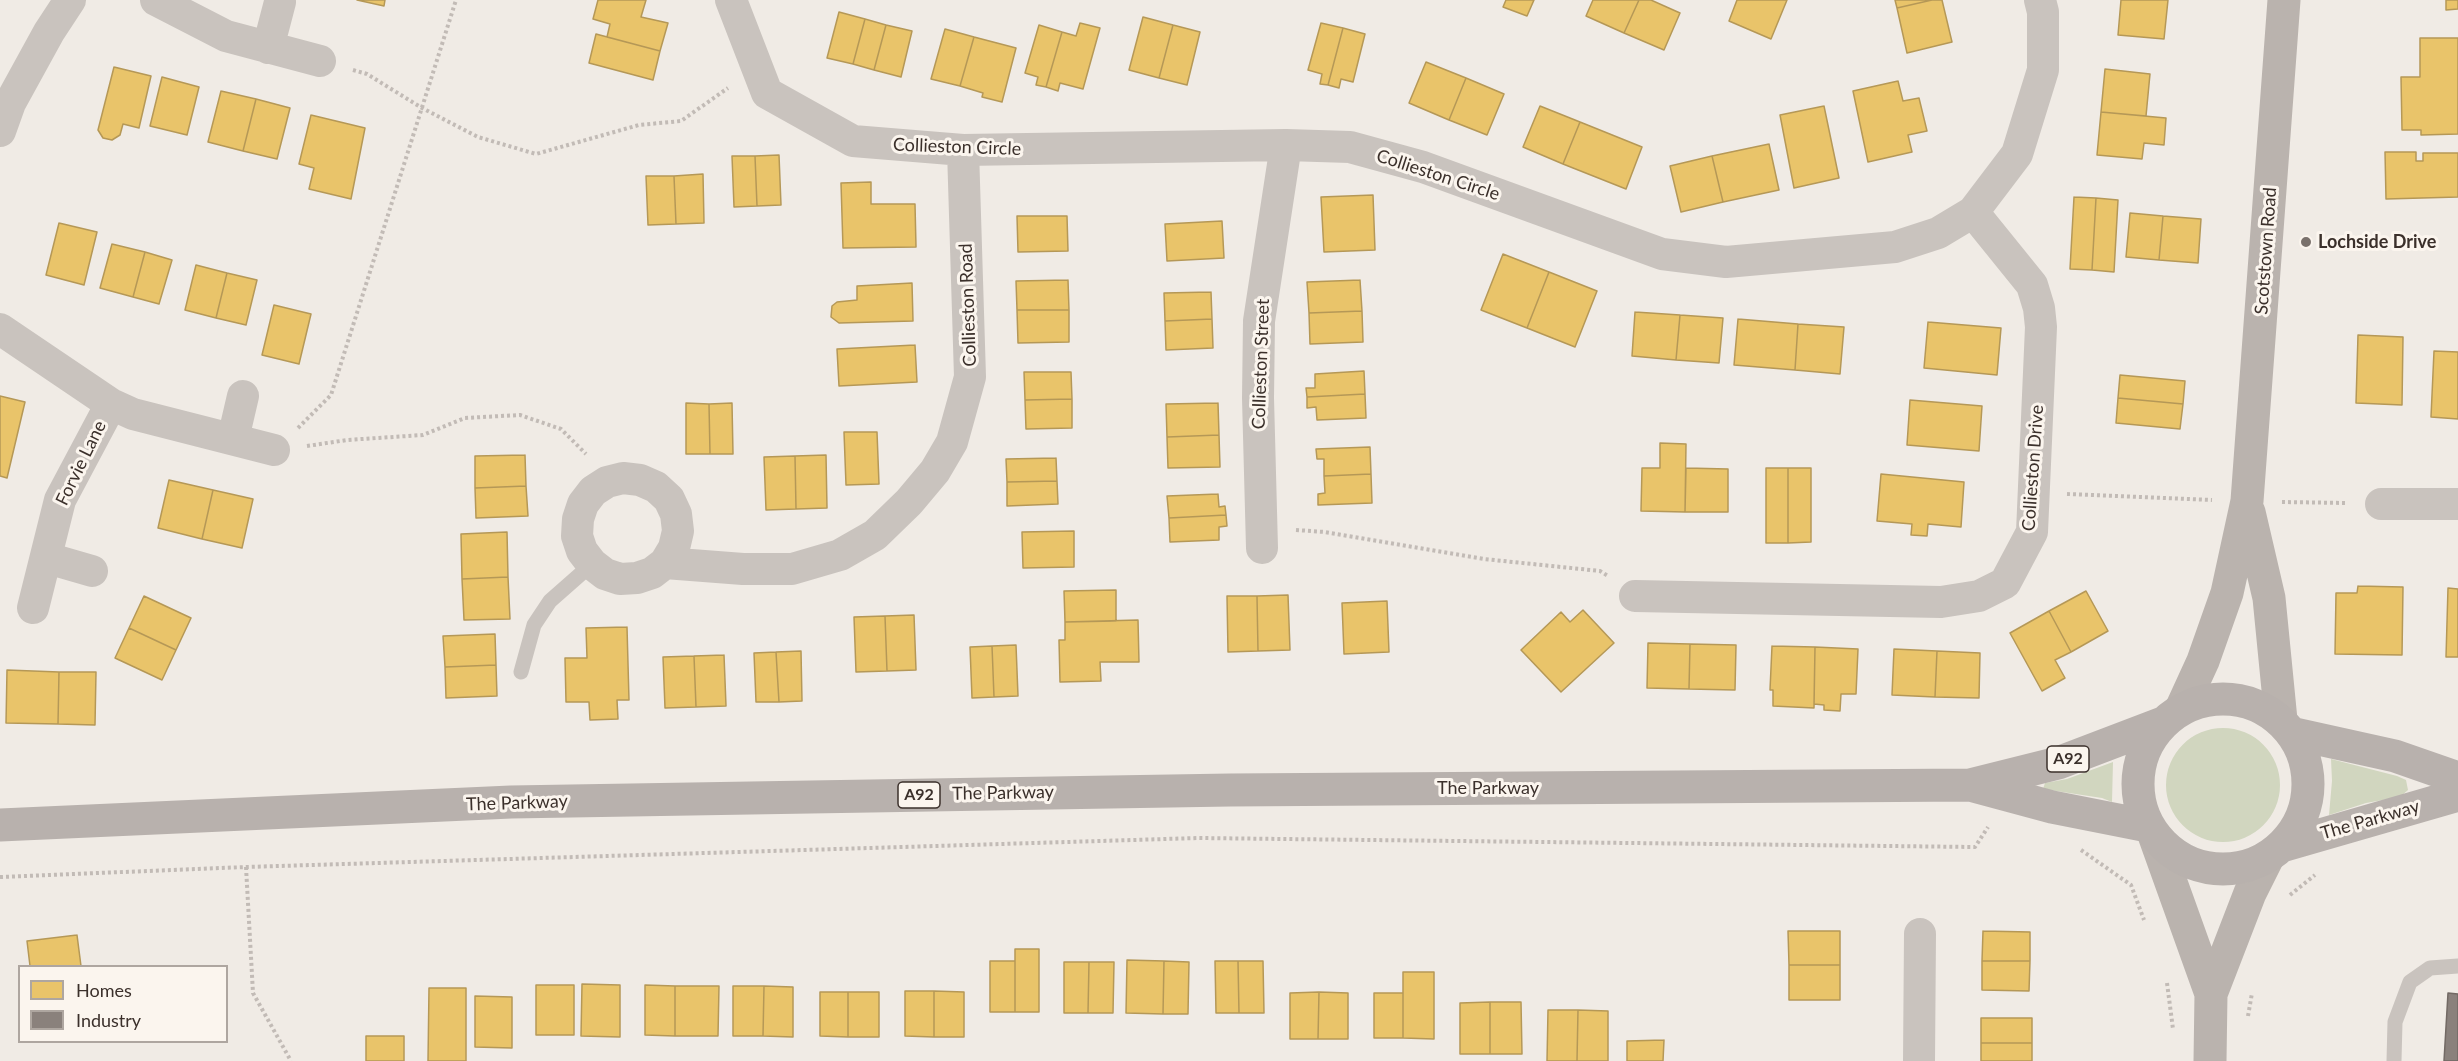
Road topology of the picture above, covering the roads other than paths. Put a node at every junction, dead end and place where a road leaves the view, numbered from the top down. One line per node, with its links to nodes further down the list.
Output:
1 (70, 0): 9 (street)
2 (156, 0): 7 (street)
3 (731, 0): 11 (street, Collieston Circle)
4 (2040, 0): 12 (street, Collieston Circle)
5 (2284, 0): 18 (main road, Scotstown Road)
6 (280, 2): 7 (street)
7 (268, 48): 8 (street)
8 (320, 61)
9 (3, 110)
10 (1286, 145): 11 (street, Collieston Circle); 12 (street, Collieston Circle); 21 (street, Collieston Street)
11 (963, 150): 23 (street, Collieston Road)
12 (1973, 212): 26 (street, Collieston Drive)
13 (0, 329): 15 (street, Forvie Lane)
14 (243, 396): 16 (street)
15 (111, 404): 16 (street, Forvie Lane); 22 (street, Forvie Lane)
16 (232, 439): 17 (street, Forvie Lane)
17 (274, 450)
18 (2247, 501): 29 (main road); 30 (main road)
19 (2380, 504): 20 (street)
20 (2458, 504)
21 (1262, 537)
22 (46, 558): 25 (street); 27 (street, Forvie Lane)
23 (665, 562): 24 (street); 24 (street)
24 (592, 564): 28 (lane)
25 (92, 571)
26 (1635, 596)
27 (33, 608)
28 (521, 672)
29 (2172, 716): 30 (main road, A92); 32 (main road, The Parkway / A92); 35 (main road, A92)
30 (2286, 726): 31 (main road, A92); 36 (main road)
31 (2458, 778)
32 (1970, 785): 34 (main road, The Parkway / A92); 35 (main road, The Parkway / A92)
33 (2458, 795): 36 (main road, The Parkway / A92)
34 (0, 825)
35 (2151, 830): 36 (main road, A92); 39 (main road)
36 (2275, 851): 39 (main road)
37 (1920, 934): 40 (street)
38 (2458, 966): 42 (lane)
39 (2211, 994): 41 (main road)
40 (1919, 1061)
41 (2210, 1061)
42 (2394, 1061)

